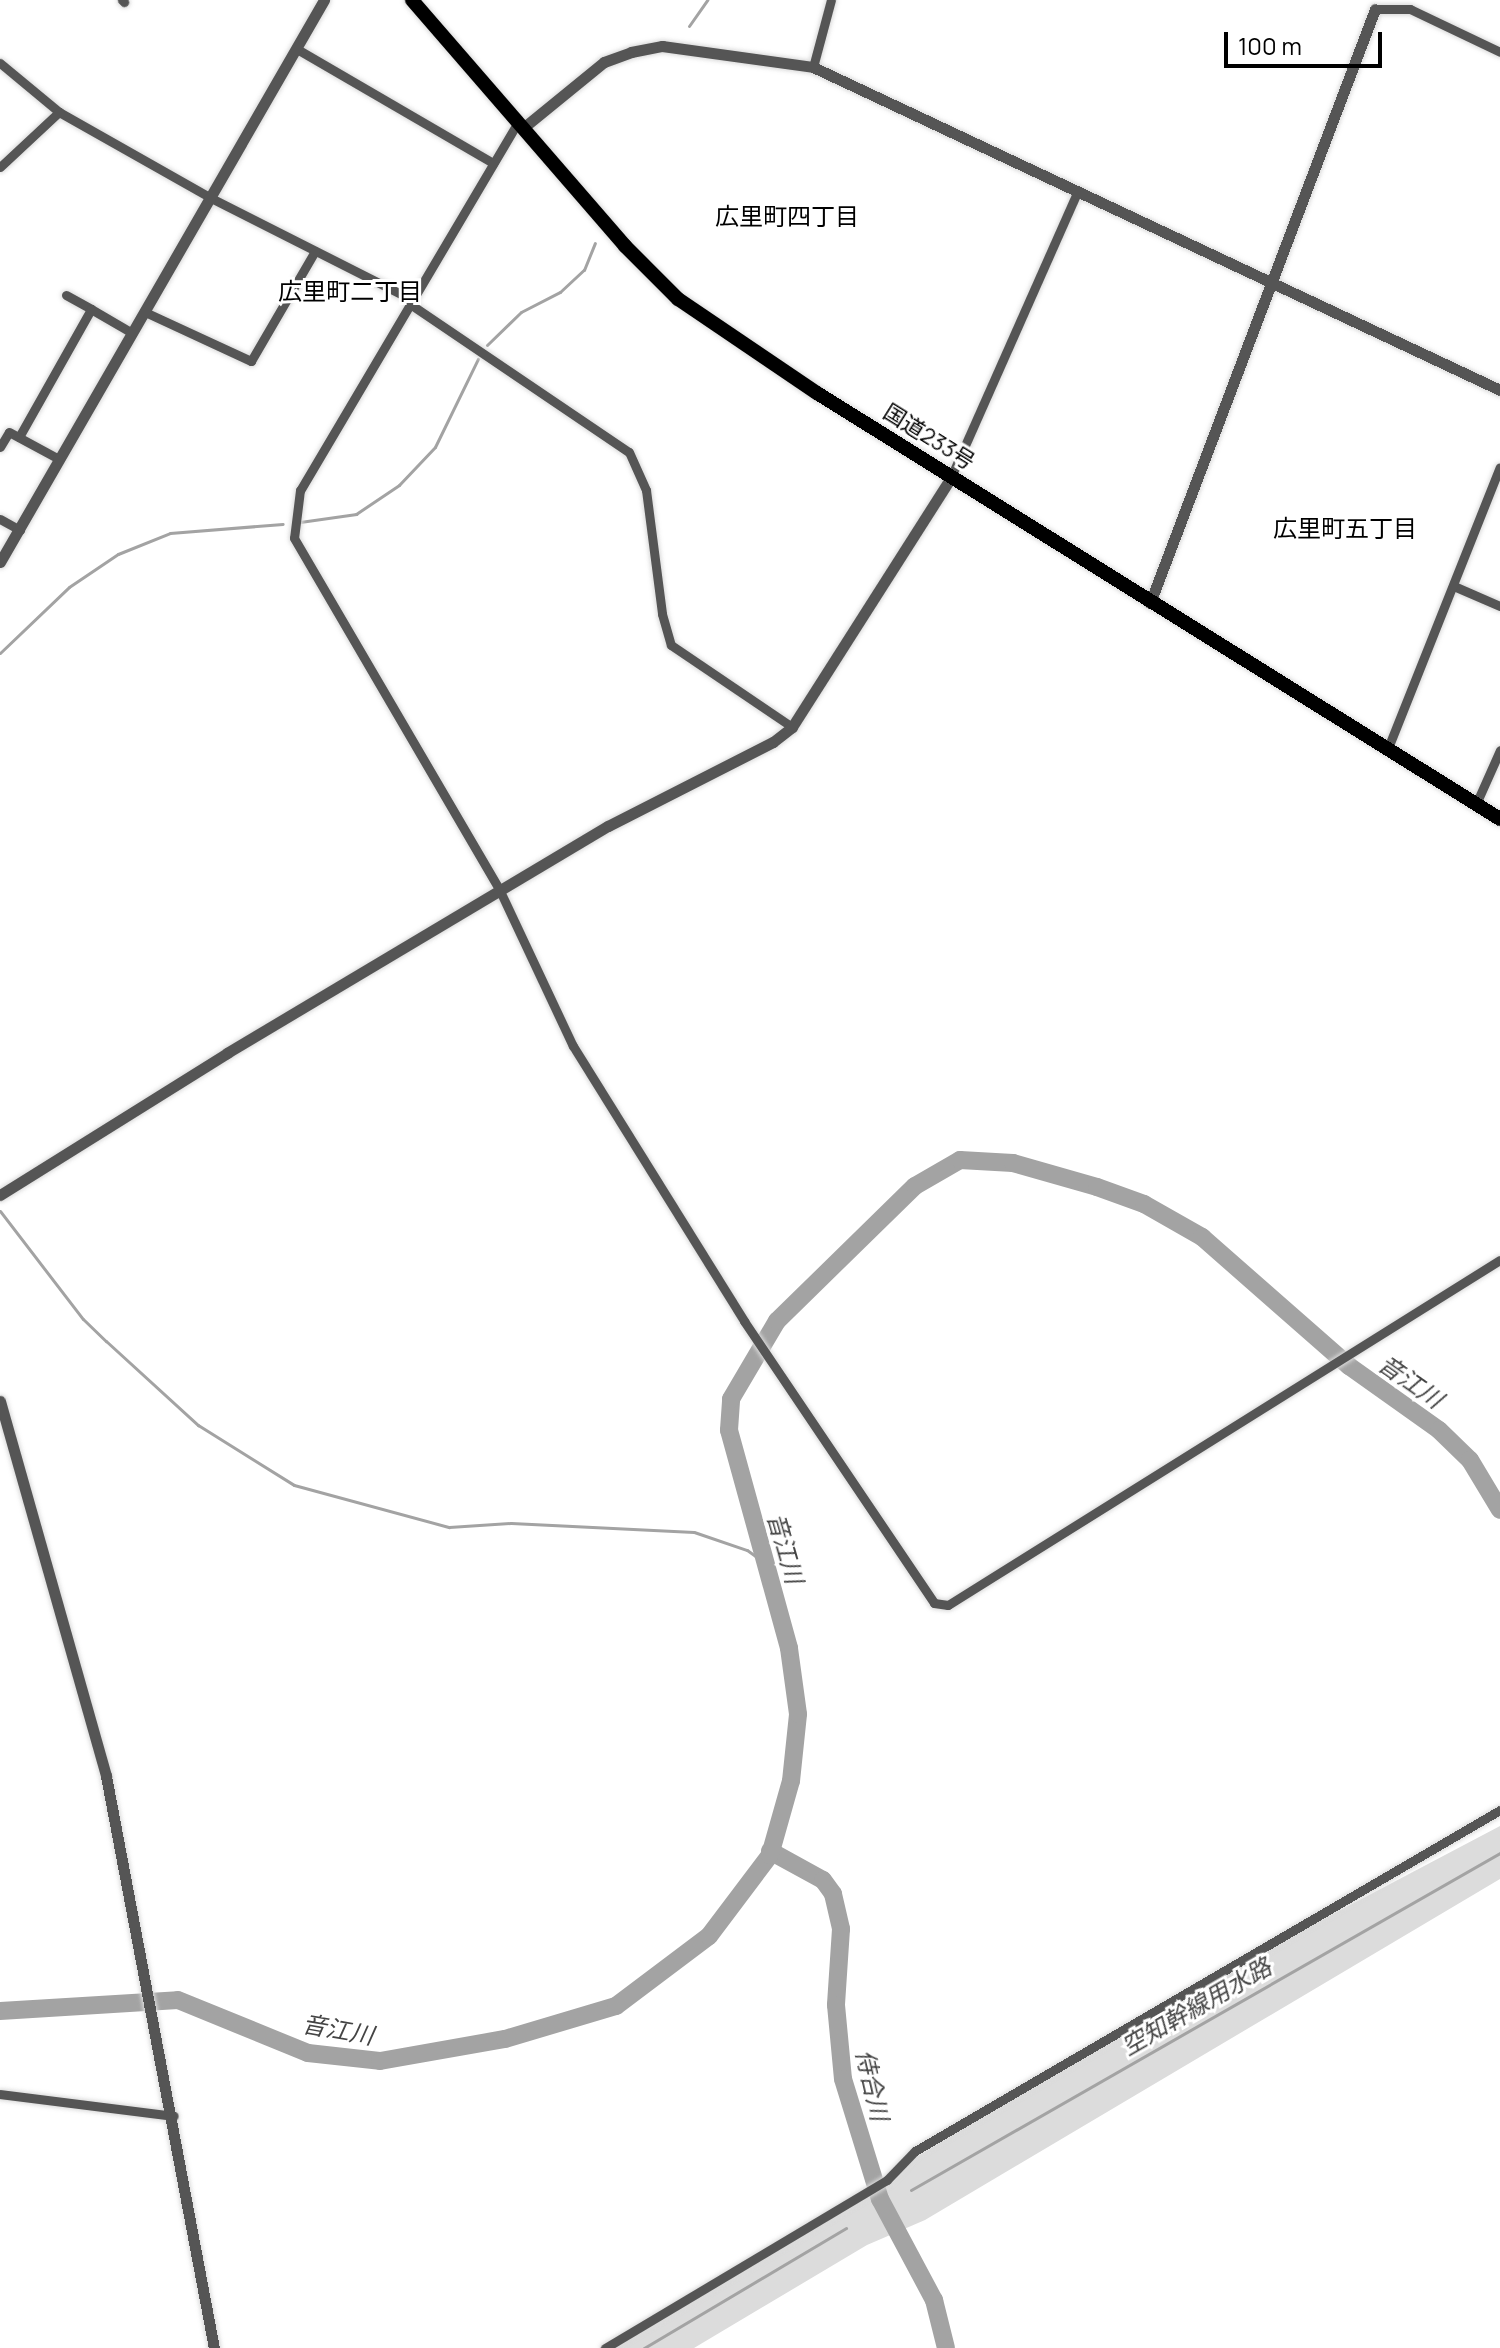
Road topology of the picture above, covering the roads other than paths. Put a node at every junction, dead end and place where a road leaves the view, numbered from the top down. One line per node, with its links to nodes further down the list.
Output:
1 (324, 0): 5 (street)
2 (412, 0): 10 (highway, 国道233号)
3 (831, 0): 8 (street)
4 (1375, 9): 6 (street); 16 (street)
5 (297, 49): 11 (street); 14 (street)
6 (1500, 52)
7 (0, 63): 9 (street)
8 (813, 67): 10 (street); 13 (street)
9 (59, 112): 12 (street); 14 (street)
10 (521, 125): 11 (street); 27 (highway, 国道233号)
11 (493, 163): 18 (street)
12 (0, 167)
13 (1078, 191): 16 (street); 27 (street)
14 (211, 198): 15 (street); 20 (street)
15 (315, 251): 18 (street); 20 (street)
16 (1272, 286): 22 (street); 32 (street)
17 (66, 295): 19 (street)
18 (412, 302): 34 (street); 39 (street)
19 (91, 309): 21 (street); 23 (street)
20 (145, 312): 21 (street)
21 (132, 333): 25 (street)
22 (1500, 390)
23 (19, 437): 24 (street); 25 (street)
24 (0, 447)
25 (59, 459): 29 (street)
26 (1500, 467): 31 (street)
27 (951, 477): 32 (highway, 国道233号); 34 (street)
28 (0, 519): 29 (street)
29 (20, 530): 30 (street)
30 (0, 562)
31 (1456, 587): 33 (street); 35 (street)
32 (1150, 603): 35 (highway, 国道233号)
33 (1500, 606)
34 (792, 727): 39 (street)
35 (1388, 748): 37 (highway, 国道233号)
36 (1500, 750): 37 (street)
37 (1476, 804): 38 (highway, 国道233号)
38 (1500, 819)
39 (500, 891): 40 (street); 41 (street)
40 (0, 1195)
41 (1500, 1260)
42 (0, 1401): 45 (street)
43 (1500, 1810): 47 (street)
44 (0, 2094): 45 (street)
45 (174, 2116): 46 (street)
46 (214, 2348)
47 (605, 2348)

